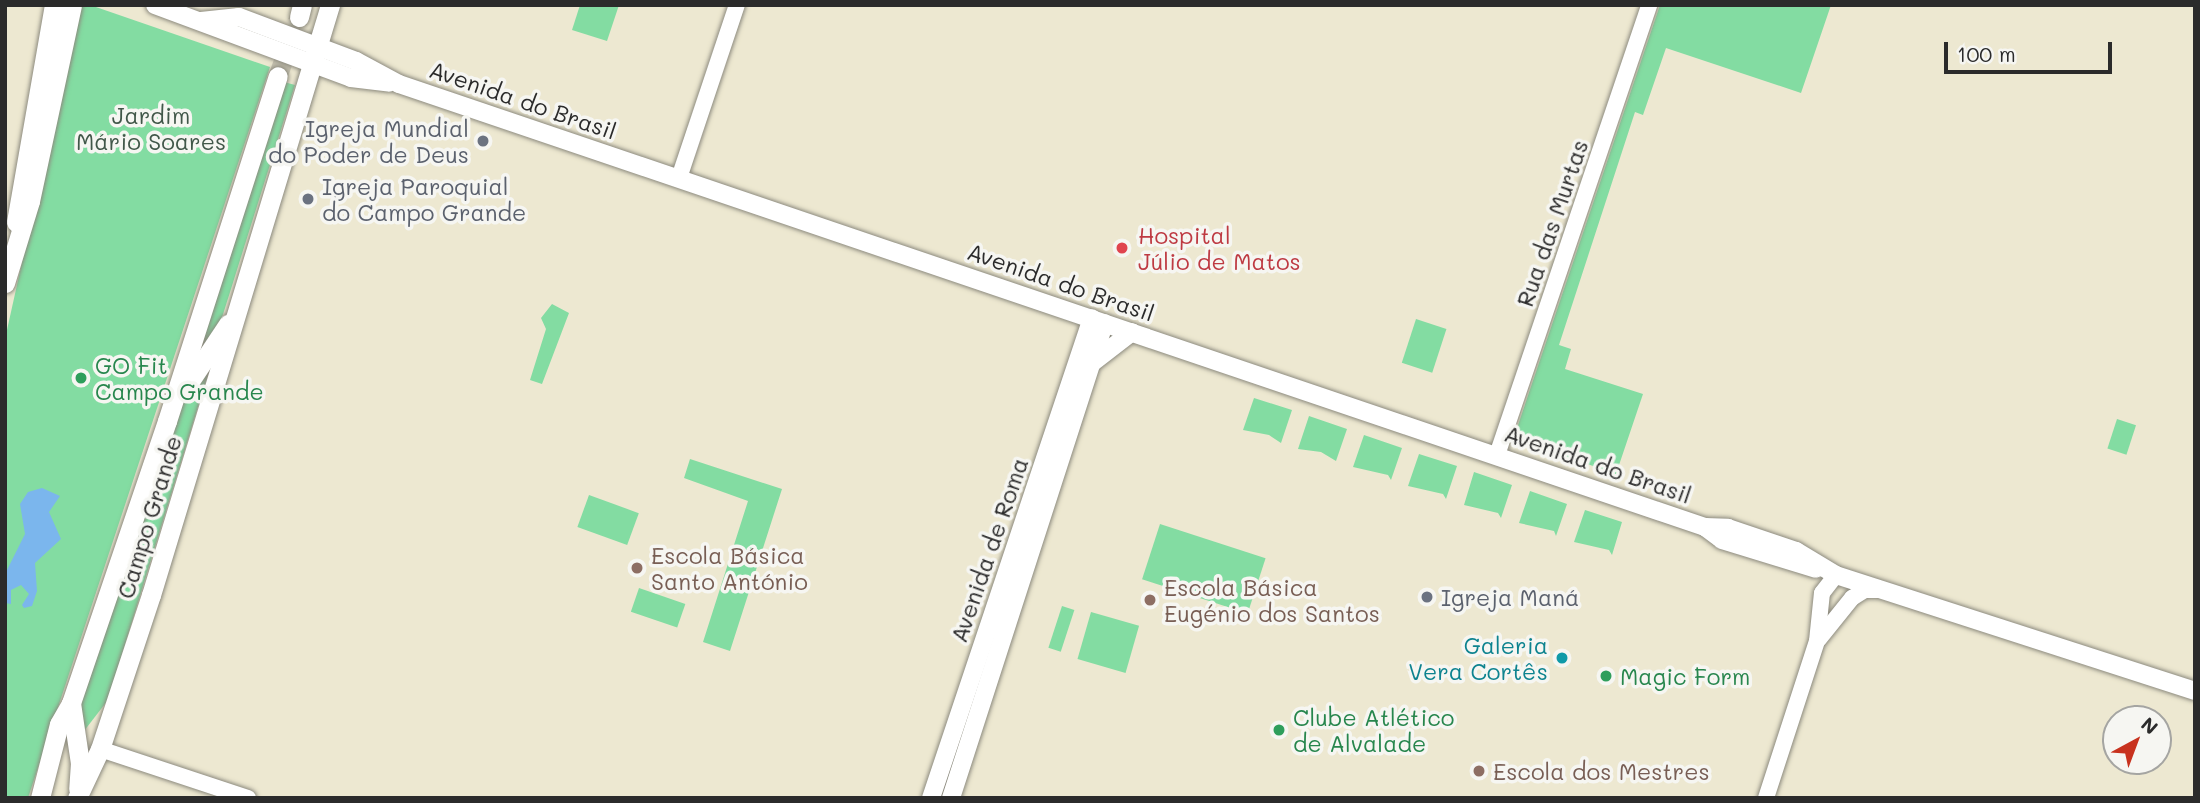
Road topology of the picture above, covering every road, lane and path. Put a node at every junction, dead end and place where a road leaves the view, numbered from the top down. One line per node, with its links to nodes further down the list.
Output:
1 (54, 5): 10 (main road)
2 (72, 5): 10 (main road)
3 (155, 5): 7 (main road, Avenida do Brasil)
4 (330, 5): 7 (main road, Campo Grande)
5 (737, 5): 9 (street)
6 (1649, 5): 17 (street, Rua das Murtas)
7 (316, 55): 9 (main road, Avenida do Brasil); 12 (main road, Campo Grande)
8 (278, 76): 16 (main road, Campo Grande)
9 (679, 178): 13 (main road, Avenida do Brasil)
10 (14, 247): 11 (main road)
11 (5, 283)
12 (238, 310): 16 (main road); 24 (main road, Campo Grande)
13 (1098, 321): 14 (main road, Avenida do Brasil); 15 (main road, Avenida de Roma); 25 (main road, Avenida de Roma)
14 (1132, 332): 15 (main road); 17 (main road, Avenida do Brasil)
15 (1093, 362): 26 (main road, Avenida de Roma)
16 (167, 421): 23 (main road, Campo Grande)
17 (1497, 455): 18 (main road, Avenida do Brasil)
18 (1830, 573): 19 (main road, Avenida do Brasil); 20 (street); 21 (street)
19 (1882, 590): 20 (street); 22 (main road, Avenida do Brasil)
20 (1827, 627): 21 (street)
21 (1817, 641): 34 (street)
22 (2195, 691)
23 (71, 703): 27 (main road); 29 (main road, Campo Grande)
24 (108, 719): 27 (main road); 28 (main road, Campo Grande)
25 (952, 738): 26 (main road); 32 (main road, Avenida de Roma)
26 (970, 744): 33 (main road, Avenida de Roma)
27 (77, 746): 28 (main road); 29 (main road); 30 (main road)
28 (100, 749): 30 (main road, Campo Grande); 31 (street)
29 (43, 791)
30 (78, 796)
31 (248, 798)
32 (931, 798)
33 (951, 798)
34 (1766, 798)

